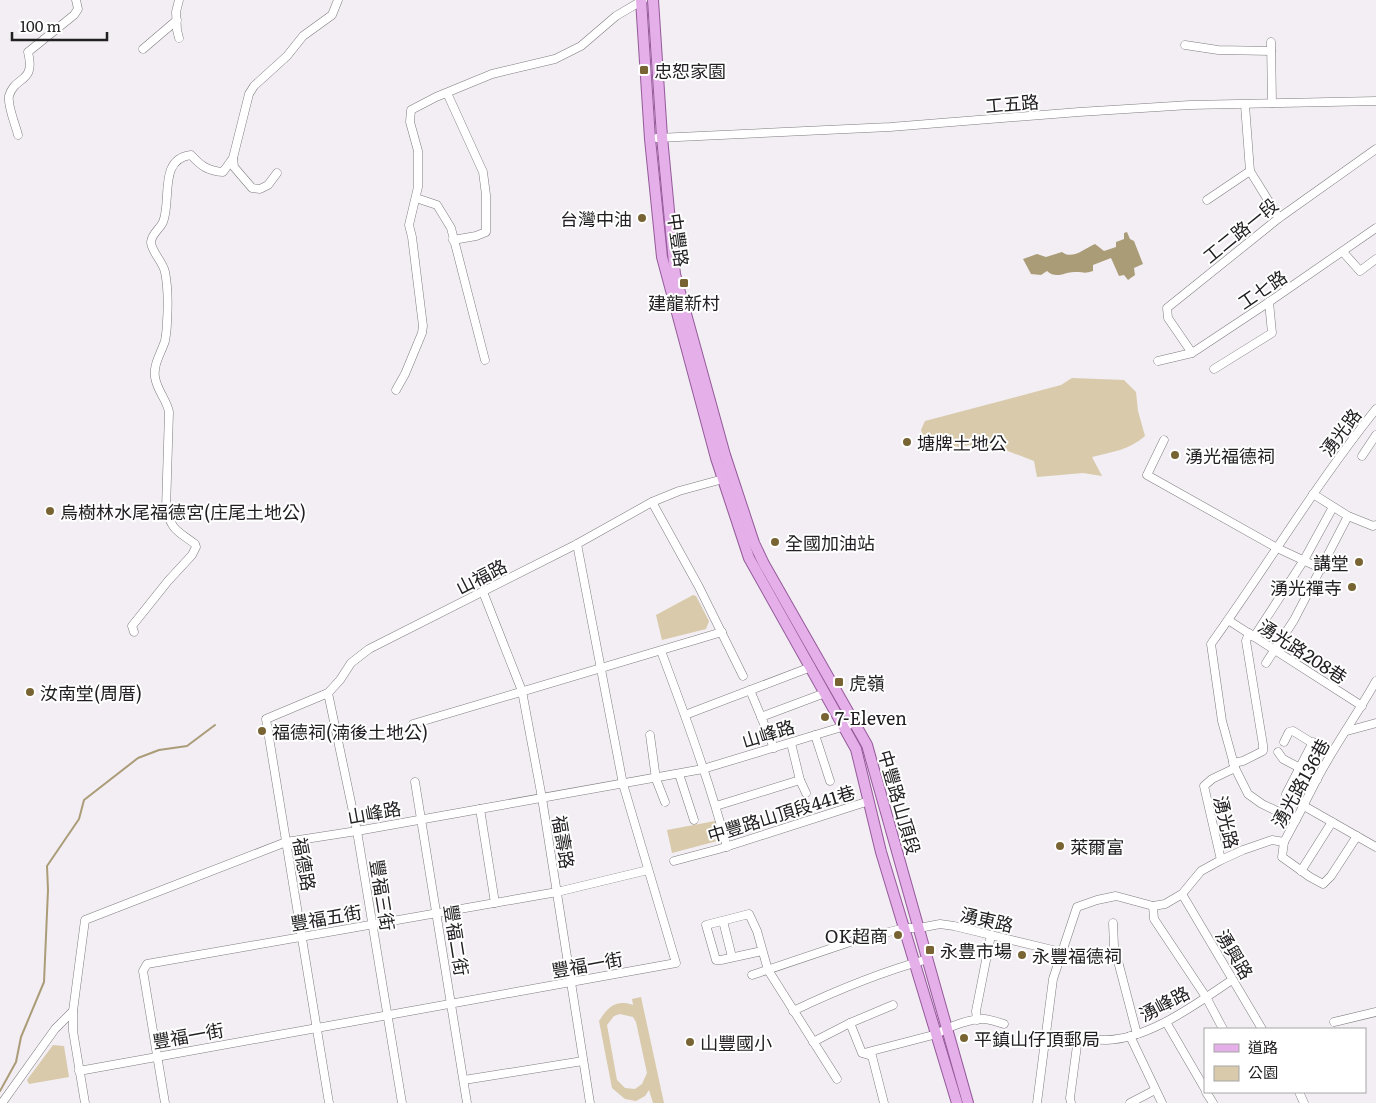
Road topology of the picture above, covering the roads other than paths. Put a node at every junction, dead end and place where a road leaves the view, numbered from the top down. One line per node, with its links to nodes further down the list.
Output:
1 (76, 0): 16 (street)
2 (179, 0): 6 (street)
3 (338, 0): 20 (street)
4 (653, 0): 17 (main road, 中豐路)
5 (642, 1): 12 (street); 18 (main road, 中豐路)
6 (177, 20): 7 (street); 10 (street)
7 (179, 38)
8 (1271, 42): 11 (street)
9 (1185, 45): 11 (street)
10 (143, 49)
11 (1271, 51): 14 (street)
12 (447, 93): 23 (street); 28 (street)
13 (1376, 100): 14 (street, 工五路)
14 (1272, 103): 15 (street, 工五路)
15 (1245, 104): 17 (street, 工五路); 21 (street)
16 (18, 135)
17 (662, 137): 18 (street, 工五路); 27 (main road, 中豐路)
18 (650, 139): 27 (main road, 中豐路)
19 (1376, 150): 25 (street, 工二路一段)
20 (233, 158): 22 (street); 54 (street)
21 (1250, 171): 24 (street); 25 (street)
22 (277, 173)
23 (416, 198): 28 (street); 36 (street)
24 (1207, 200)
25 (1279, 218): 32 (street, 工二路一段)
26 (1376, 228): 29 (street, 工七路)
27 (666, 233): 42 (main road, 中豐路)
28 (453, 240): 33 (street)
29 (1344, 252): 30 (street); 31 (street, 工七路)
30 (1376, 259)
31 (1269, 302): 32 (street, 工七路); 35 (street)
32 (1192, 353): 34 (street, 工七路)
33 (485, 360)
34 (1158, 361)
35 (1214, 369)
36 (396, 390)
37 (1376, 409): 38 (street, 湧光路)
38 (1364, 424): 39 (street); 43 (street, 湧光路)
39 (1376, 434): 41 (street)
40 (1164, 440): 49 (street)
41 (1362, 456)
42 (727, 476): 44 (street, 山福路); 60 (main road, 中豐路山頂段); 72 (main road, 中豐路山頂段)
43 (1313, 494): 45 (street); 49 (street, 湧光路)
44 (652, 502): 48 (street, 山福路); 55 (street)
45 (1333, 507): 46 (street); 50 (street)
46 (1348, 516): 47 (street); 51 (street)
47 (1376, 525)
48 (577, 544): 52 (street, 山福路); 61 (street, 豐福一街)
49 (1277, 548): 50 (street); 53 (street, 湧光路)
50 (1304, 560): 51 (street); 56 (street)
51 (1322, 569): 58 (street)
52 (483, 592): 65 (street, 福壽路); 66 (street, 山福路)
53 (1228, 620): 56 (street, 湧光路208巷); 85 (street, 湧光路)
54 (134, 632)
55 (722, 632): 57 (street); 62 (street)
56 (1252, 635): 58 (street, 湧光路208巷); 85 (street)
57 (661, 650): 61 (street); 69 (street)
58 (1275, 650): 59 (street); 68 (street, 湧光路208巷)
59 (1266, 663)
60 (811, 667): 64 (street); 67 (main road, 中豐路山頂段)
61 (600, 668): 65 (street); 94 (street, 豐福一街)
62 (742, 676)
63 (1376, 681): 68 (street, 湧光路136巷)
64 (750, 690): 69 (street); 70 (street)
65 (522, 691): 74 (street); 97 (street, 福壽路)
66 (328, 693): 71 (street, 山福路); 107 (street, 豐福三街)
67 (825, 694): 70 (street); 75 (main road, 中豐路山頂段)
68 (1362, 706): 76 (street, 湧光路136巷)
69 (685, 715): 87 (street)
70 (761, 717): 82 (street)
71 (266, 719): 109 (street, 福德路)
72 (855, 722): 75 (street, 山峰路); 126 (main road, 中豐路山頂段)
73 (1376, 723): 76 (street)
74 (413, 724)
75 (843, 726): 77 (street, 山峰路); 99 (main road, 中豐路山頂段)
76 (1347, 731): 91 (street, 湧光路136巷)
77 (815, 735): 79 (street, 山峰路); 92 (street)
78 (650, 736): 89 (street)
79 (790, 742): 82 (street, 山峰路); 90 (street)
80 (1284, 742): 81 (street)
81 (1313, 742): 83 (street); 86 (street)
82 (774, 748): 87 (street, 山峰路)
83 (1322, 749)
84 (1278, 752): 86 (street)
85 (1234, 766): 105 (street); 113 (street, 湧光路)
86 (1300, 768): 91 (street); 96 (street)
87 (702, 770): 88 (street, 山峰路); 100 (street)
88 (678, 774): 89 (street, 山峰路); 104 (street)
89 (656, 779): 94 (street, 山峰路); 98 (street)
90 (800, 780): 95 (street); 100 (street)
91 (1317, 780): 101 (street, 湧光路136巷)
92 (830, 781)
93 (415, 782): 103 (street, 豐福二街)
94 (623, 784): 97 (street, 山峰路); 115 (street, 豐福一街)
95 (806, 793)
96 (1286, 794)
97 (542, 798): 102 (street, 山峰路); 117 (street, 福壽路)
98 (665, 802)
99 (869, 802): 111 (street, 中豐路山頂段441巷); 125 (main road, 中豐路山頂段)
100 (716, 806): 111 (street)
101 (1304, 806): 105 (street, 湧光路136巷); 106 (street)
102 (480, 809): 103 (street, 山峰路); 119 (street)
103 (422, 819): 107 (street, 山峰路); 121 (street, 豐福二街)
104 (694, 820)
105 (1296, 820): 110 (street, 湧光路136巷)
106 (1332, 822): 108 (street); 116 (street)
107 (358, 831): 109 (street, 山峰路); 124 (street, 豐福三街)
108 (1357, 836): 112 (street); 116 (street)
109 (286, 842): 128 (street, 福德路); 141 (street, 山峰路)
110 (1284, 842): 113 (street, 湧光路136巷); 116 (street)
111 (727, 847): 114 (street, 中豐路山頂段441巷)
112 (1376, 847)
113 (1221, 860): 118 (street, 湧光路)
114 (674, 861)
115 (648, 870): 117 (street, 豐福五街); 137 (street, 豐福一街)
116 (1301, 871)
117 (557, 892): 119 (street, 豐福五街); 137 (street, 福壽路)
118 (1182, 894): 120 (street, 湧光路); 136 (street, 湧興路)
119 (495, 903): 121 (street, 豐福五街)
120 (1153, 906): 130 (street); 138 (street)
121 (438, 914): 124 (street, 豐福五街); 139 (street, 豐福二街)
122 (723, 921): 129 (street); 131 (street); 131 (street)
123 (1113, 923): 156 (street)
124 (372, 925): 128 (street, 豐福五街); 144 (street, 豐福三街)
125 (905, 928): 126 (street, 湧東路); 133 (main road, 中豐路山頂段); 134 (street, 湧東路)
126 (919, 928): 127 (street, 湧東路); 132 (main road, 中豐路山頂段)
127 (991, 935): 130 (street, 湧東路); 145 (street)
128 (302, 936): 150 (street, 福德路); 160 (street, 豐福五街)
129 (762, 951): 131 (street); 134 (street)
130 (1062, 952): 155 (street)
131 (732, 957)
132 (928, 959): 133 (street); 151 (main road, 中豐路山頂段)
133 (916, 962): 142 (street); 154 (main road, 中豐路山頂段)
134 (768, 970): 135 (street, 湧東路); 142 (street)
135 (752, 975)
136 (1232, 980): 138 (street, 湧峰路); 153 (street, 湧興路)
137 (571, 982): 139 (street, 豐福一街); 161 (street, 福壽路)
138 (1206, 997): 146 (street, 湧峰路); 152 (street)
139 (451, 1003): 144 (street, 豐福一街); 164 (street, 豐福二街)
140 (893, 1005): 148 (street)
141 (73, 1011): 162 (street, 山峰路); 167 (street)
142 (793, 1011): 158 (street)
143 (1376, 1012): 147 (street)
144 (387, 1014): 150 (street, 豐福一街); 171 (street, 豐福三街)
145 (977, 1020): 149 (street); 151 (street)
146 (1166, 1022): 156 (street, 湧峰路); 165 (street)
147 (1334, 1022)
148 (850, 1023): 158 (street); 159 (street)
149 (1004, 1024)
150 (317, 1027): 160 (street, 豐福一街); 170 (street, 福德路)
151 (947, 1027): 154 (street); 176 (main road, 中豐路山頂段)
152 (1222, 1028)
153 (1261, 1028)
154 (936, 1034): 159 (street); 175 (main road, 中豐路山頂段)
155 (1045, 1034): 157 (street, 湧峰路); 177 (street)
156 (1134, 1035): 157 (street, 湧峰路); 166 (street)
157 (1078, 1038): 178 (street)
158 (813, 1042): 163 (street)
159 (864, 1053): 174 (street)
160 (157, 1056): 162 (street, 豐福一街); 169 (street, 豐福五街)
161 (583, 1061): 164 (street); 173 (street, 福壽路)
162 (79, 1071): 168 (street, 山峰路)
163 (837, 1079)
164 (464, 1080): 172 (street, 豐福二街)
165 (1204, 1087)
166 (1155, 1090): 179 (street); 180 (street)
167 (2, 1103)
168 (85, 1103)
169 (165, 1103)
170 (329, 1103)
171 (402, 1103)
172 (467, 1103)
173 (590, 1103)
174 (884, 1103)
175 (957, 1103)
176 (968, 1103)
177 (1037, 1103)
178 (1071, 1103)
179 (1130, 1103)
180 (1162, 1103)

